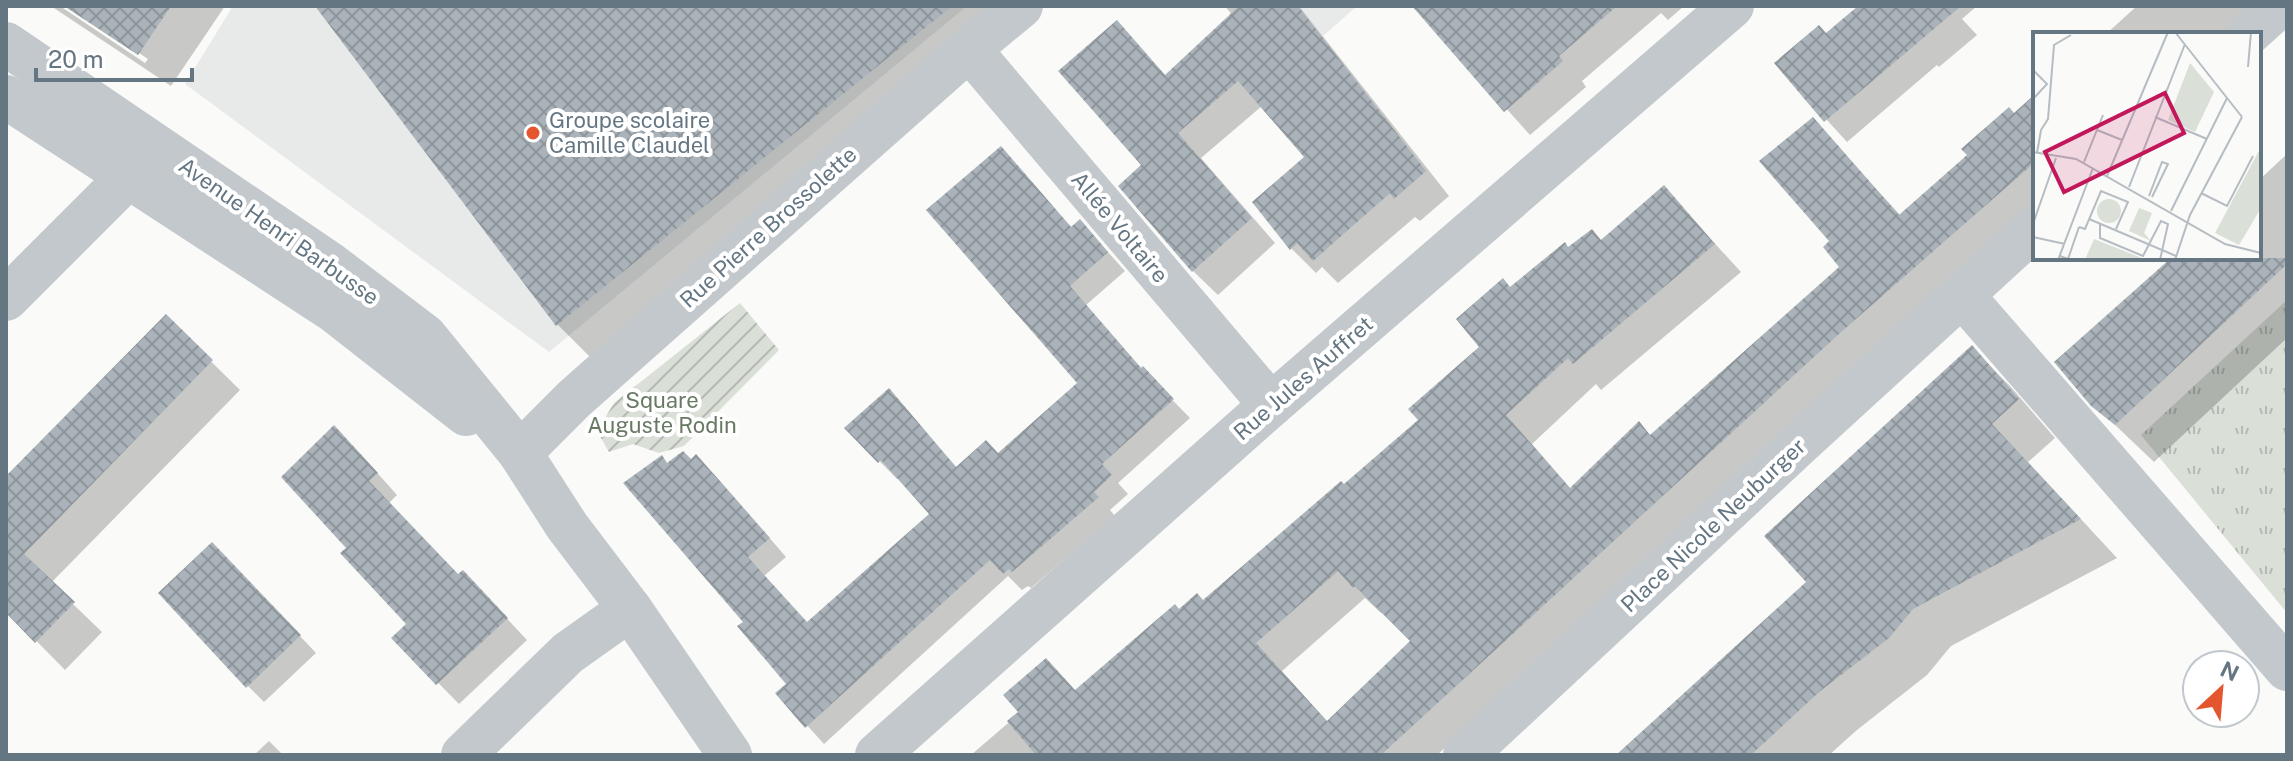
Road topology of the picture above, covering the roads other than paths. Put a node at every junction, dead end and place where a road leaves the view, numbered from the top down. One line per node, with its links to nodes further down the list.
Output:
1 (1021, 6): 6 (street, Rue Pierre Brossolette)
2 (1732, 6): 12 (street, Rue Jules Auffret)
3 (2279, 6): 4 (street)
4 (2250, 32)
5 (6, 44): 13 (street, Avenue Henri Barbusse)
6 (969, 49): 12 (street, Allée Voltaire); 13 (street, Rue Pierre Brossolette)
7 (6, 97): 8 (street, Avenue Henri Barbusse)
8 (128, 177): 11 (street); 13 (street, Avenue Henri Barbusse)
9 (2033, 230): 10 (street, Place Nicole Neuburger)
10 (1962, 295): 15 (street); 19 (street, Place Nicole Neuburger)
11 (6, 299)
12 (1271, 405): 18 (street, Rue Jules Auffret)
13 (520, 453): 14 (street, Avenue Henri Barbusse)
14 (630, 609): 16 (street); 17 (street, Avenue Henri Barbusse)
15 (2287, 669)
16 (463, 755)
17 (730, 755)
18 (877, 755)
19 (1465, 755)

